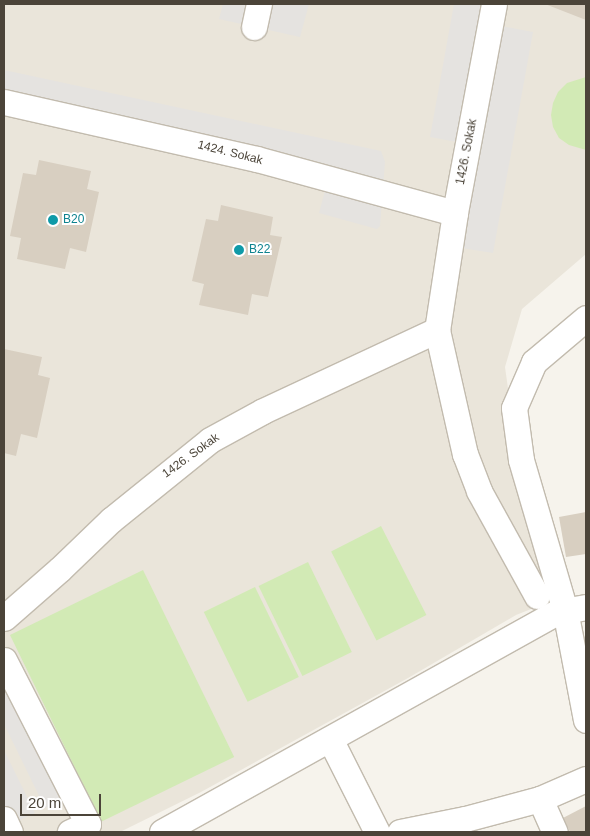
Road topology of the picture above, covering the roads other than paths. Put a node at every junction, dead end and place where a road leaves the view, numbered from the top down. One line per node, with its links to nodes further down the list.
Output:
1 (494, 4): 3 (street, 1426. Sokak)
2 (4, 102): 3 (street, 1424. Sokak)
3 (455, 212): 5 (street, 1426. Sokak)
4 (586, 318): 7 (street)
5 (437, 330): 6 (street, 1426. Sokak); 8 (street, 1426. Sokak)
6 (537, 596)
7 (576, 608): 10 (street); 11 (street)
8 (4, 618)
9 (4, 660): 17 (street)
10 (586, 720)
11 (330, 739): 18 (street); 19 (street)
12 (586, 779): 13 (street)
13 (540, 800): 15 (street); 21 (street)
14 (4, 819): 16 (street)
15 (468, 826): 20 (street)
16 (10, 832)
17 (70, 832)
18 (162, 832)
19 (377, 832)
20 (400, 832)
21 (555, 832)

